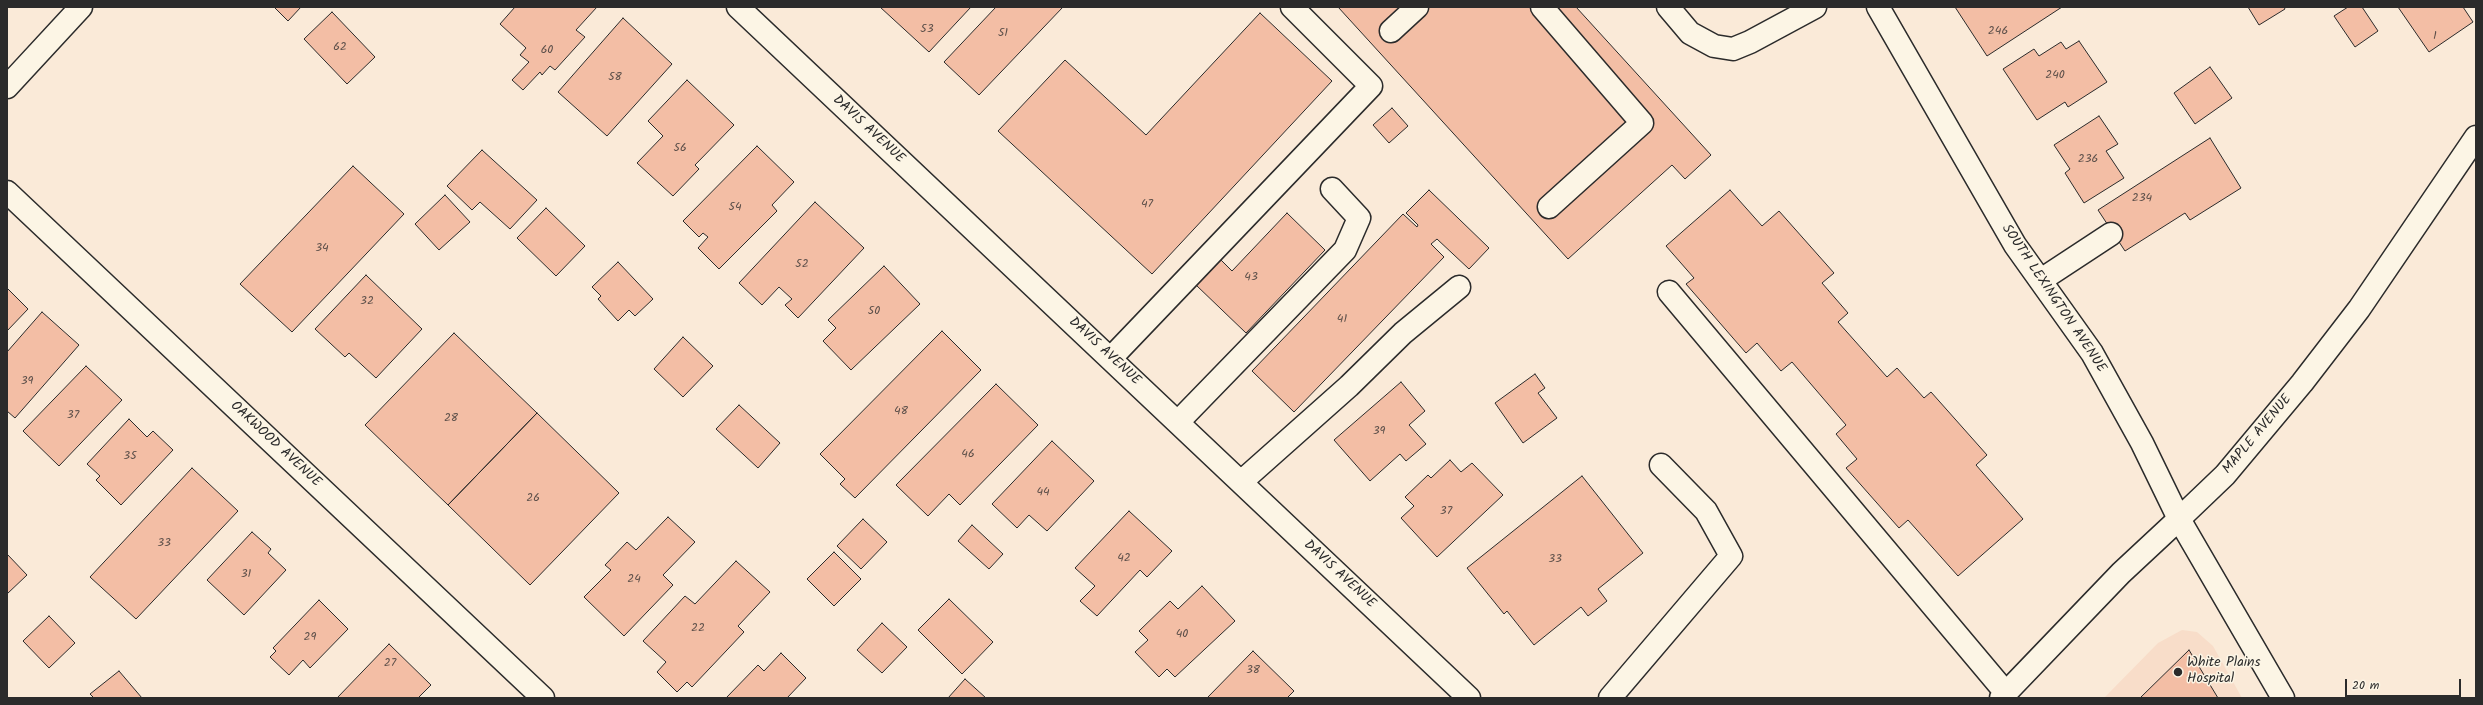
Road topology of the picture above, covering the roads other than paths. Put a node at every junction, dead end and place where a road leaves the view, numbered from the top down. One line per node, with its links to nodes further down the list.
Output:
1 (81, 7): 10 (street)
2 (738, 7): 19 (street, DAVIS AVENUE)
3 (1292, 7): 19 (street)
4 (1417, 7): 9 (street)
5 (1542, 7): 14 (street)
6 (1668, 7): 7 (street)
7 (1814, 7)
8 (1878, 7): 16 (street, SOUTH LEXINGTON AVENUE)
9 (1392, 31)
10 (7, 87)
11 (2476, 137): 23 (street, MAPLE AVENUE)
12 (1332, 189): 20 (street)
13 (7, 192): 25 (street, OAKWOOD AVENUE)
14 (1548, 208)
15 (2111, 234): 16 (street)
16 (2041, 280): 23 (street, SOUTH LEXINGTON AVENUE)
17 (1459, 287): 22 (street)
18 (1669, 292): 24 (street)
19 (1111, 358): 20 (street, DAVIS AVENUE)
20 (1178, 422): 22 (street, DAVIS AVENUE)
21 (1662, 465): 27 (street)
22 (1241, 482): 26 (street, DAVIS AVENUE)
23 (2179, 519): 24 (street, MAPLE AVENUE); 28 (street, SOUTH LEXINGTON AVENUE)
24 (2003, 696)
25 (543, 698)
26 (1469, 698)
27 (1610, 698)
28 (2283, 698)

